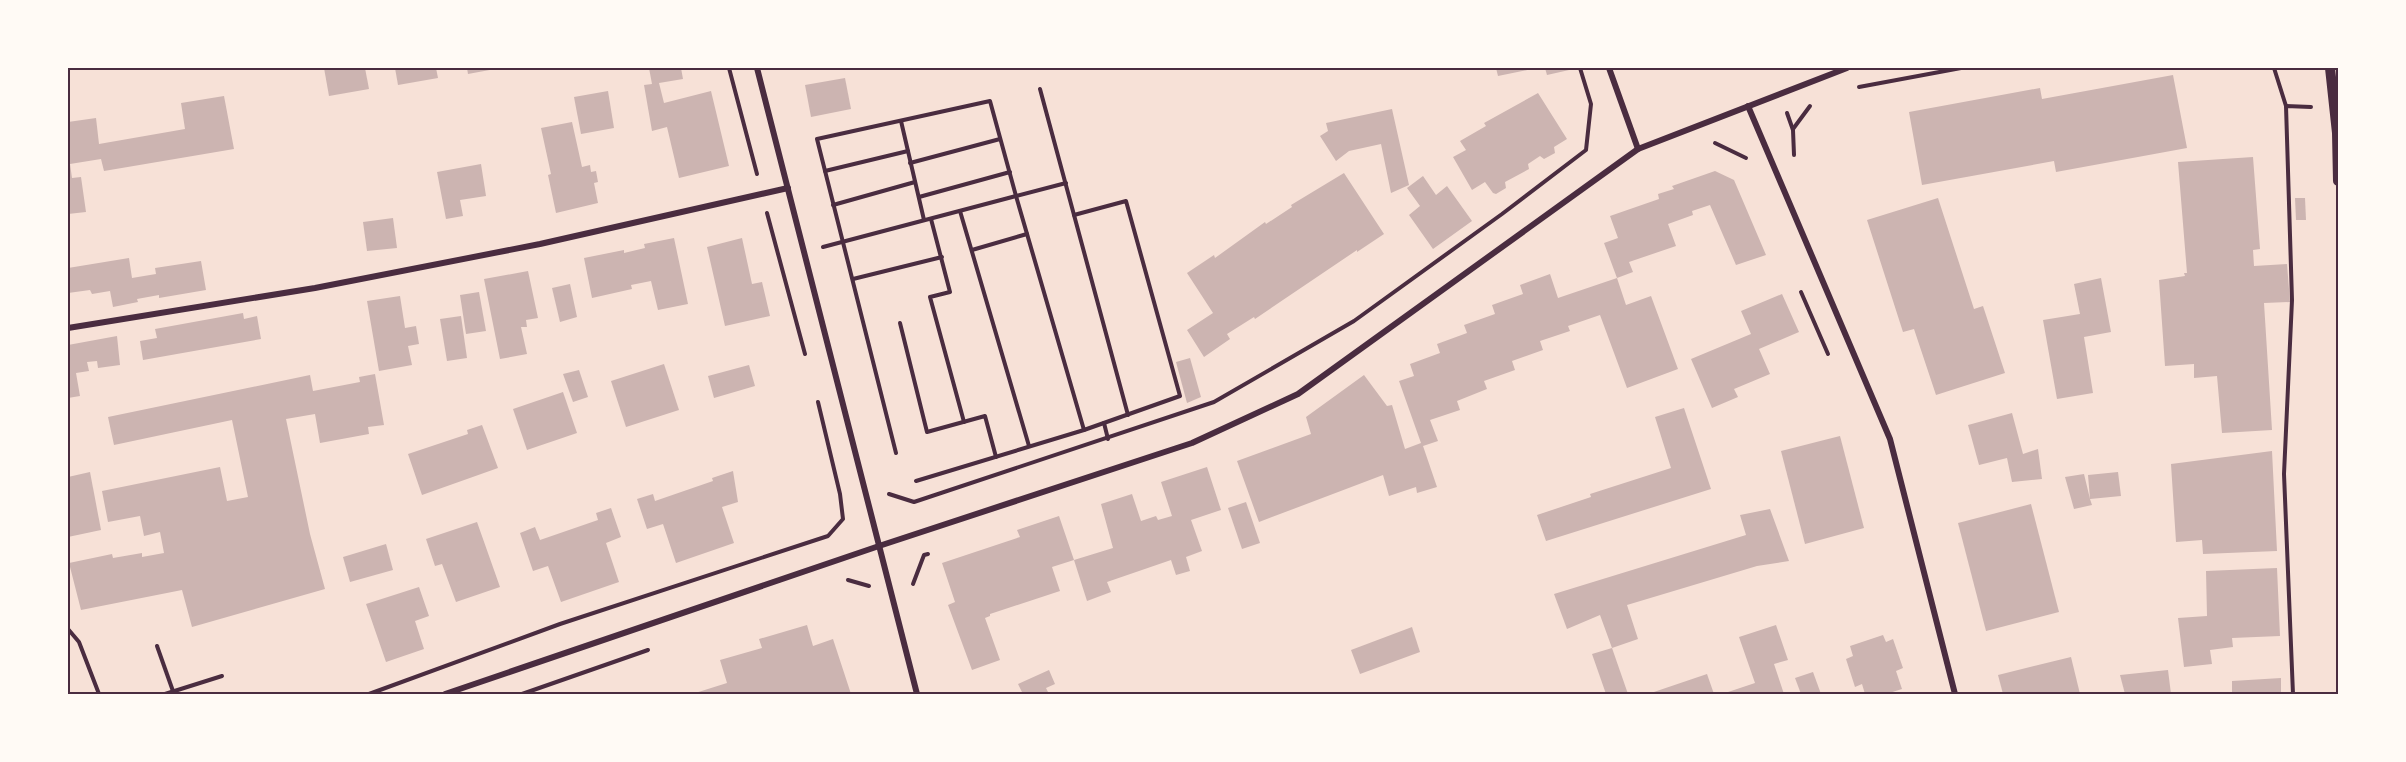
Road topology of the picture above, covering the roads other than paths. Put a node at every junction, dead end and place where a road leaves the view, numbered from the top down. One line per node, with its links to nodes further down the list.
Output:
1 (757, 68): 8 (street)
2 (1609, 68): 6 (street)
3 (1847, 68): 5 (street)
4 (2330, 68): 7 (street)
5 (1748, 106): 6 (street); 13 (street)
6 (1638, 149): 10 (street)
7 (2338, 181)
8 (788, 188): 9 (street); 10 (street)
9 (68, 328)
10 (879, 546): 11 (street); 12 (street)
11 (445, 694)
12 (917, 694)
13 (1955, 694)

